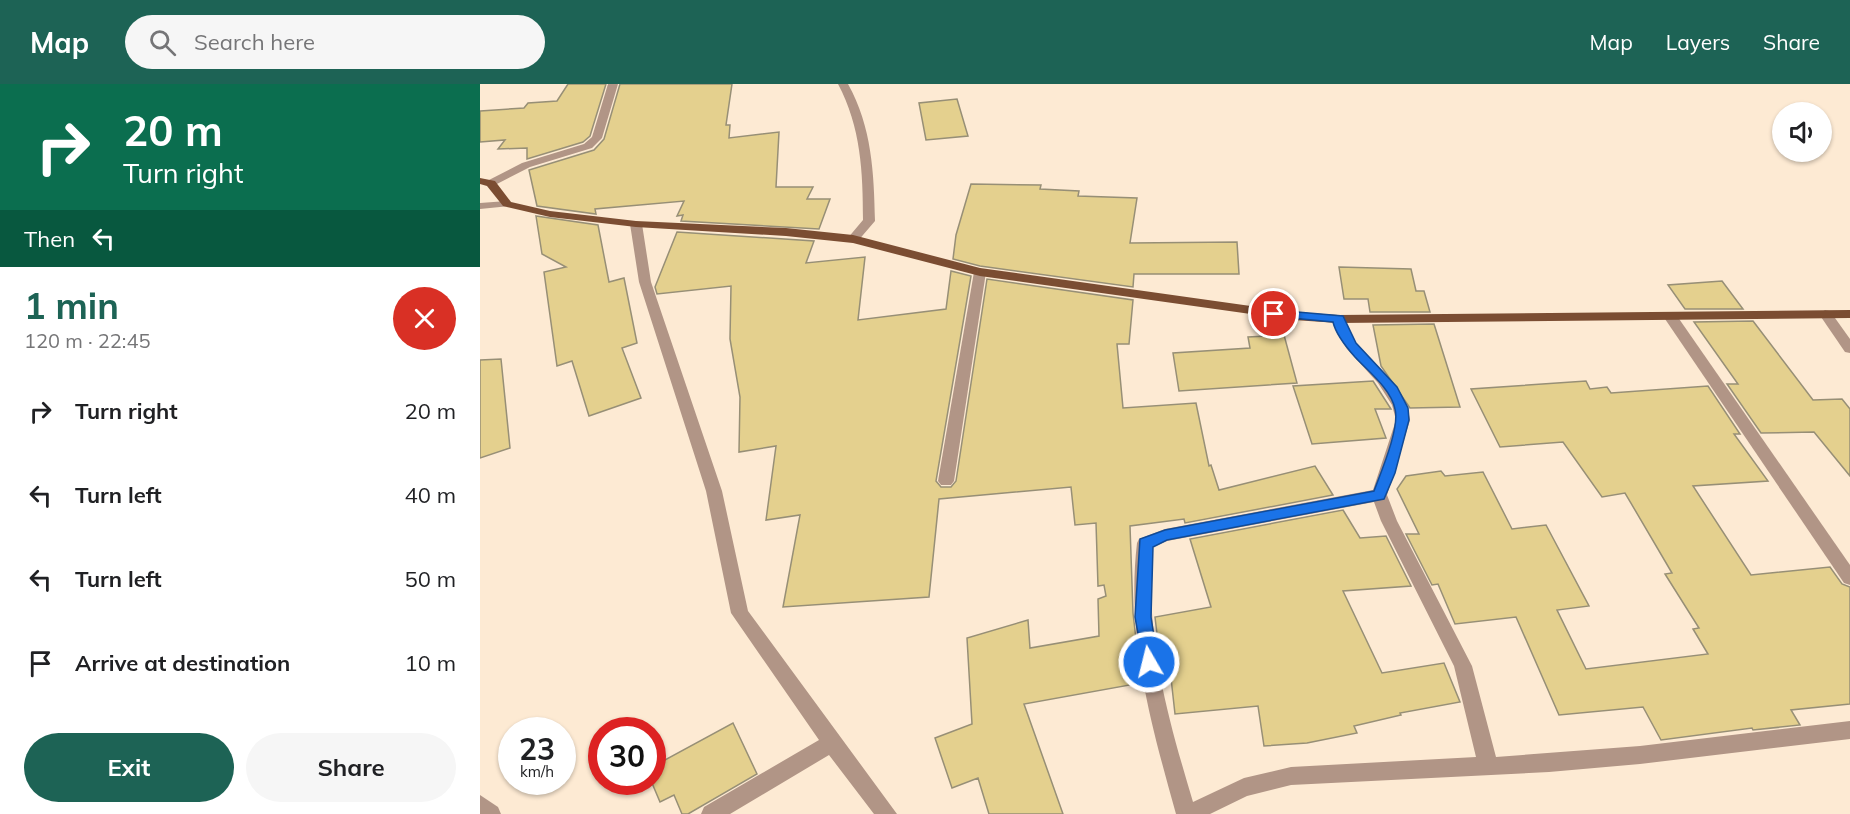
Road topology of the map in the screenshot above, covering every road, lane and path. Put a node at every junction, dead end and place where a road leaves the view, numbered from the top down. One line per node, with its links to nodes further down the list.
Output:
1 (613, 84): 3 (street)
2 (843, 84): 7 (street)
3 (485, 182): 4 (main road)
4 (507, 204): 5 (street); 6 (main road)
5 (480, 206)
6 (636, 224): 7 (main road); 18 (street)
7 (853, 239): 8 (main road)
8 (980, 272): 12 (main road); 14 (street)
9 (1825, 314): 10 (main road); 11 (main road); 13 (street)
10 (1850, 314)
11 (1670, 316): 12 (main road); 16 (street)
12 (1338, 319): 15 (street)
13 (1850, 349)
14 (946, 481)
15 (1379, 495): 19 (street); 24 (street)
16 (1850, 578)
17 (1850, 730): 19 (street)
18 (832, 743): 22 (street); 23 (street)
19 (1488, 765): 24 (street)
20 (480, 805): 21 (street)
21 (491, 814)
22 (711, 814)
23 (887, 814)
24 (1188, 814)

